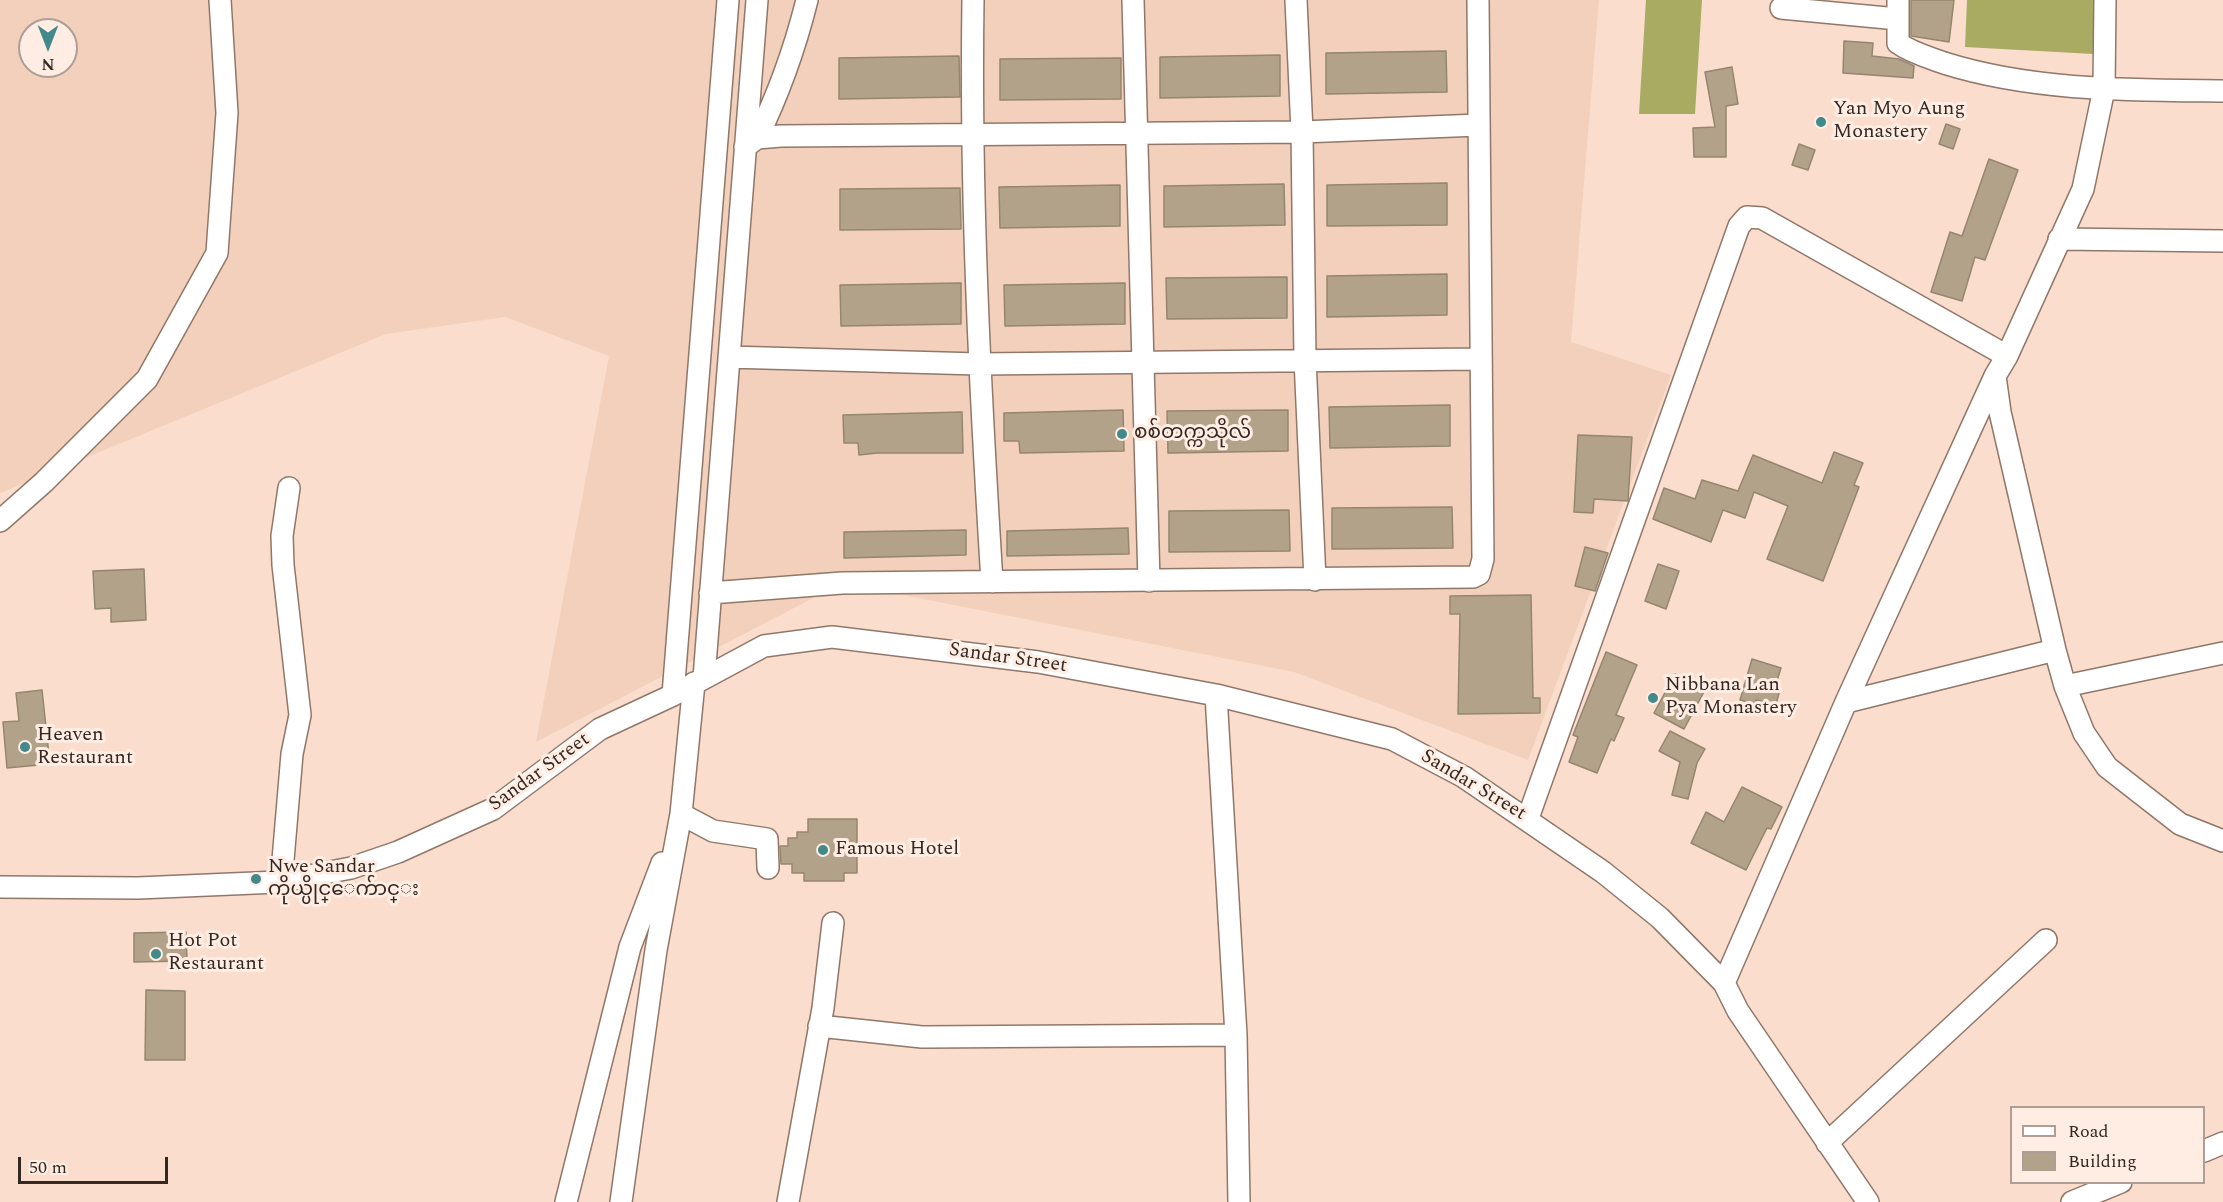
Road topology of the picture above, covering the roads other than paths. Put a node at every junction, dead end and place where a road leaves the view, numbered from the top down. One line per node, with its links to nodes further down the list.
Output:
1 (220, 0): 29 (street)
2 (728, 0): 38 (street)
3 (757, 0): 18 (street)
4 (807, 0): 18 (street)
5 (973, 0): 17 (street)
6 (1134, 0): 16 (street)
7 (1296, 0): 15 (street)
8 (1478, 0): 14 (street)
9 (2105, 0): 12 (street)
10 (1781, 8): 11 (street)
11 (1898, 10): 12 (street)
12 (2104, 89): 13 (street); 19 (street)
13 (2223, 92)
14 (1479, 125): 15 (street); 24 (street)
15 (1302, 132): 16 (street); 23 (street)
16 (1136, 134): 17 (street); 25 (street)
17 (971, 136): 18 (street); 26 (street)
18 (751, 142): 21 (street)
19 (2060, 239): 20 (street); 22 (street)
20 (2223, 241)
21 (729, 357): 26 (street); 33 (street)
22 (2007, 357): 27 (street); 42 (street)
23 (1305, 359): 24 (street); 25 (street); 30 (street)
24 (1479, 359): 30 (street)
25 (1144, 363): 26 (street); 31 (street)
26 (978, 364): 32 (street)
27 (1995, 376): 34 (street); 40 (street)
28 (289, 488): 45 (street)
29 (0, 521)
30 (1315, 580): 31 (street)
31 (1149, 581): 32 (street)
32 (992, 582): 33 (street)
33 (710, 593): 36 (street)
34 (2055, 650): 37 (street); 40 (street)
35 (2223, 652): 37 (street)
36 (699, 681): 38 (street, Sandar Street); 39 (street, Sandar Street); 41 (street)
37 (2065, 686): 43 (street)
38 (673, 695): 45 (street, Sandar Street)
39 (1216, 695): 42 (street, Sandar Street); 51 (street)
40 (1846, 702): 49 (street)
41 (681, 814): 44 (street); 56 (street); 57 (street)
42 (1528, 818): 49 (street, Sandar Street)
43 (2223, 841)
44 (768, 868)
45 (278, 882): 46 (street, Sandar Street)
46 (0, 887)
47 (833, 923): 50 (street)
48 (2046, 940): 52 (street)
49 (1725, 982): 52 (street, Sandar Street)
50 (819, 1026): 51 (street); 58 (street)
51 (1236, 1035): 59 (street)
52 (1827, 1143): 60 (street, Sandar Street)
53 (2223, 1143): 54 (street)
54 (2205, 1151)
55 (2116, 1184): 61 (street)
56 (567, 1202)
57 (621, 1202)
58 (788, 1202)
59 (1239, 1202)
60 (1868, 1202)
61 (2072, 1202)

